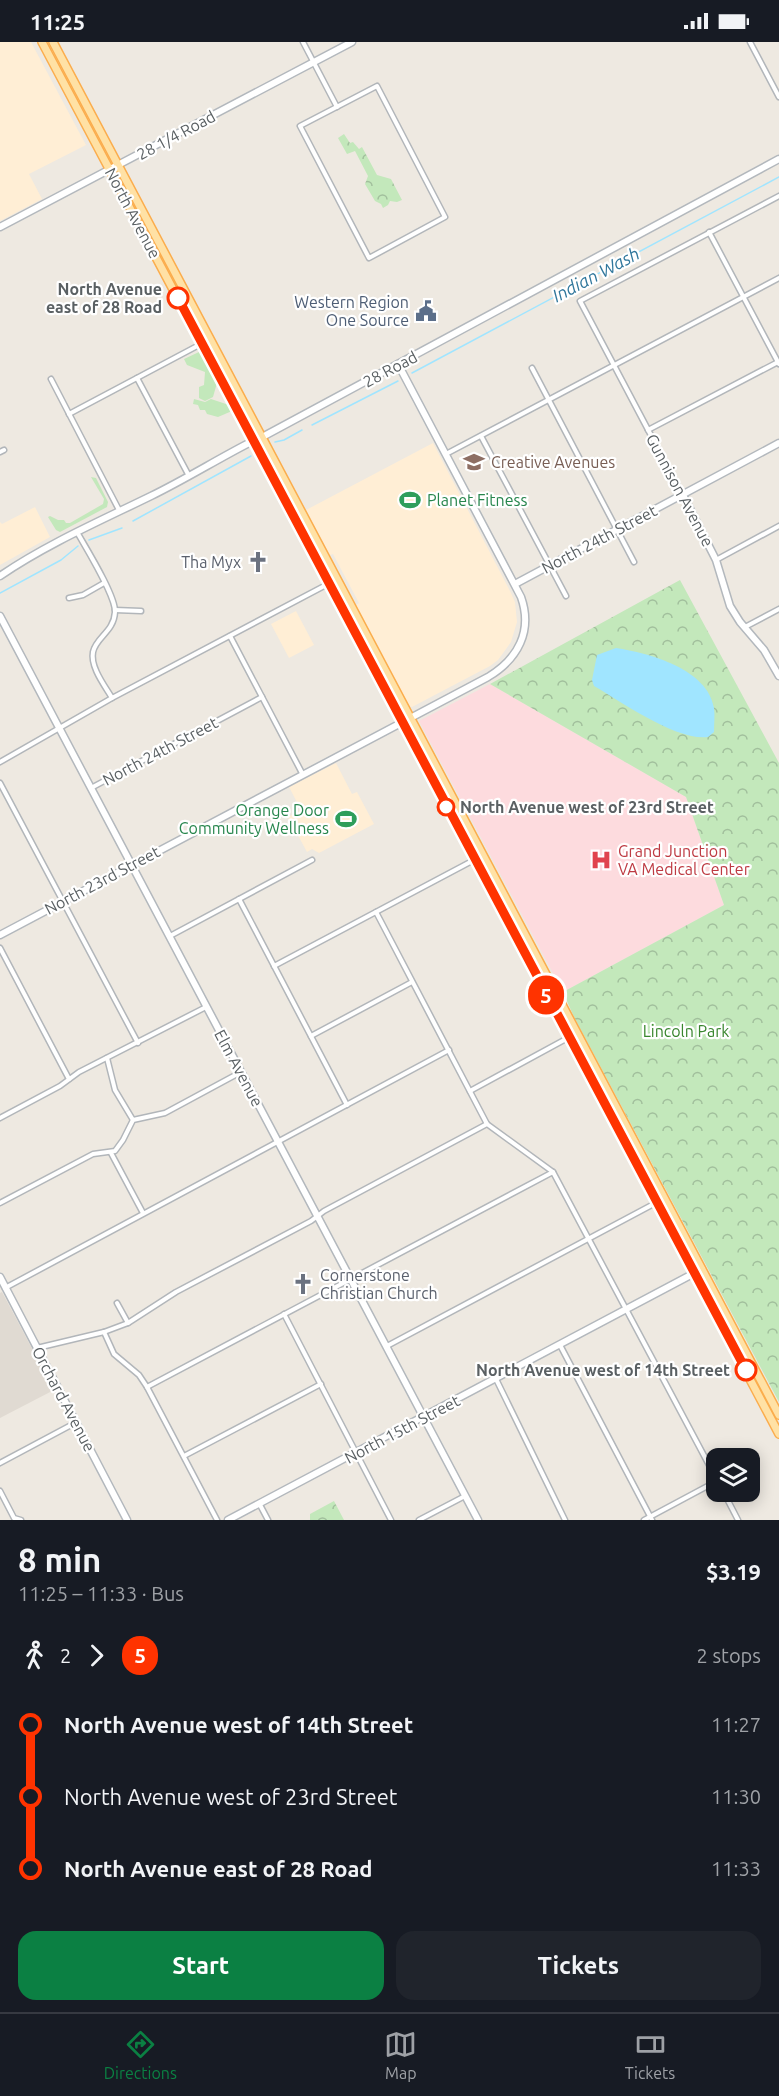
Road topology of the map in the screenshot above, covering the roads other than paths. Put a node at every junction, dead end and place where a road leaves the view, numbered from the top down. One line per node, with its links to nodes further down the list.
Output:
1 (42, 42): 6 (main road, North Avenue)
2 (53, 42): 10 (main road, North Avenue)
3 (303, 42): 7 (street)
4 (352, 42): 7 (street, 28 1/4 Road)
5 (750, 42): 8 (street)
6 (54, 63): 9 (main road, North Avenue); 10 (main road)
7 (313, 63): 11 (street); 14 (street, 28 1/4 Road)
8 (779, 97)
9 (72, 99): 12 (main road); 15 (main road, North Avenue)
10 (83, 99): 12 (main road, North Avenue)
11 (337, 107): 11 (street)
12 (101, 133): 14 (main road, North Avenue)
13 (779, 159): 27 (street, 28 Road)
14 (118, 165): 15 (street, 28 1/4 Road); 19 (main road, North Avenue)
15 (110, 170): 17 (street, 28 1/4 Road); 20 (main road, North Avenue)
16 (779, 196): 18 (street)
17 (0, 227)
18 (709, 232): 22 (street); 28 (street, Gunnison Avenue)
19 (170, 264): 20 (main road); 24 (main road, North Avenue)
20 (163, 270): 23 (main road, North Avenue)
21 (779, 278): 22 (street)
22 (744, 297): 26 (street); 28 (street)
23 (179, 301): 24 (main road); 25 (main road, North Avenue)
24 (208, 336): 32 (main road, North Avenue)
25 (202, 344): 30 (street); 32 (main road); 38 (main road, North Avenue)
26 (779, 362): 35 (street)
27 (398, 364): 37 (street, 28 Road); 40 (street)
28 (614, 366): 33 (street); 35 (street, Gunnison Avenue)
29 (532, 368): 33 (street)
30 (137, 378): 34 (street); 41 (street)
31 (51, 379): 34 (street)
32 (231, 381): 37 (main road, North Avenue)
33 (548, 400): 36 (street); 48 (street)
34 (69, 414): 45 (street)
35 (648, 430): 43 (street, Gunnison Avenue)
36 (481, 436): 40 (street); 53 (street)
37 (261, 438): 38 (street, 28 Road); 44 (main road, North Avenue)
38 (254, 442): 41 (street, 28 Road); 42 (main road, North Avenue)
39 (779, 443): 43 (street, North 24th Street)
40 (446, 454): 58 (street)
41 (189, 476): 45 (street, 28 Road)
42 (272, 477): 44 (main road); 46 (main road, North Avenue)
43 (682, 495): 48 (street, North 24th Street); 51 (street, Gunnison Avenue)
44 (299, 509): 50 (main road, North Avenue)
45 (119, 510): 49 (street, 28 Road)
46 (293, 516): 50 (main road); 57 (main road, North Avenue)
47 (779, 526): 51 (street)
48 (617, 530): 52 (street); 53 (street, North 24th Street)
49 (77, 532): 54 (street, 28 Road); 56 (street)
50 (321, 550): 55 (main road, North Avenue)
51 (716, 560): 65 (street, Gunnison Avenue)
52 (634, 562)
53 (550, 565): 58 (street, North 24th Street); 59 (street)
54 (0, 576)
55 (337, 579): 57 (street); 70 (main road, North Avenue)
56 (104, 583): 60 (street); 62 (street)
57 (328, 584): 66 (street); 71 (main road, North Avenue)
58 (515, 584): 70 (street, North 23rd Street)
59 (566, 596)
60 (69, 598)
61 (779, 609): 65 (street)
62 (115, 610): 63 (street); 69 (street)
63 (141, 610)
64 (0, 616): 72 (street, Elm Avenue)
65 (746, 627): 67 (street, Gunnison Avenue)
66 (230, 636): 68 (street); 69 (street)
67 (779, 676)
68 (261, 697): 74 (street); 76 (street, North 24th Street)
69 (112, 698): 72 (street)
70 (410, 718): 71 (street, North 23rd Street); 78 (main road, North Avenue)
71 (401, 721): 74 (street, North 23rd Street); 77 (main road, North Avenue)
72 (60, 729): 73 (street); 76 (street, Elm Avenue)
73 (0, 762)
74 (302, 774): 81 (street, North 23rd Street)
75 (0, 783): 84 (street)
76 (91, 788): 81 (street, Elm Avenue)
77 (456, 824): 78 (main road); 80 (main road, North Avenue)
78 (483, 855): 82 (main road, North Avenue)
79 (312, 860): 83 (street)
80 (475, 860): 82 (main road); 86 (street); 87 (main road, North Avenue)
81 (132, 864): 84 (street, North 23rd Street); 89 (street, Elm Avenue)
82 (497, 882): 85 (main road, North Avenue)
83 (239, 898): 89 (street); 92 (street)
84 (63, 901): 88 (street, North 23rd Street); 101 (street)
85 (513, 911): 87 (main road); 93 (main road, North Avenue)
86 (376, 912): 92 (street); 94 (street)
87 (504, 916): 90 (main road, North Avenue)
88 (0, 935)
89 (170, 936): 96 (street, Elm Avenue)
90 (520, 945): 93 (main road); 95 (main road, North Avenue)
91 (0, 948): 105 (street)
92 (274, 966): 99 (street)
93 (549, 981): 97 (main road, North Avenue)
94 (412, 982): 99 (street); 102 (street)
95 (545, 992): 97 (main road); 100 (main road, North Avenue)
96 (207, 1006): 101 (street); 104 (street, Elm Avenue)
97 (567, 1014): 98 (main road, North Avenue)
98 (577, 1033): 100 (street); 111 (main road, North Avenue)
99 (311, 1036): 107 (street)
100 (569, 1038): 106 (street); 112 (main road, North Avenue)
101 (138, 1043): 103 (street)
102 (449, 1050): 106 (street); 107 (street)
103 (106, 1058): 105 (street); 109 (street)
104 (242, 1072): 109 (street); 113 (street, Elm Avenue)
105 (69, 1079): 108 (street)
106 (470, 1091): 110 (street)
107 (347, 1105): 113 (street)
108 (1, 1116)
109 (133, 1120): 114 (street)
110 (487, 1124): 115 (street); 120 (street)
111 (630, 1133): 112 (main road); 116 (main road, North Avenue)
112 (622, 1138): 118 (main road, North Avenue)
113 (279, 1142): 119 (street); 120 (street, Elm Avenue)
114 (111, 1153): 117 (street); 119 (street)
115 (553, 1172): 121 (street); 125 (street)
116 (665, 1198): 118 (street); 122 (main road, North Avenue)
117 (0, 1203)
118 (656, 1203): 121 (street); 123 (main road, North Avenue)
119 (143, 1213): 126 (street)
120 (318, 1216): 125 (street, Elm Avenue); 130 (street)
121 (589, 1239): 128 (street); 133 (street)
122 (702, 1269): 123 (street, North 15th Street); 139 (main road, North Avenue)
123 (694, 1274): 128 (street, North 15th Street); 135 (main road, North Avenue)
124 (0, 1278): 126 (street, Orchard Avenue)
125 (351, 1278): 129 (street); 133 (street, Elm Avenue)
126 (5, 1288): 134 (street, Orchard Avenue)
127 (117, 1303): 130 (street)
128 (626, 1310): 132 (street, North 15th Street); 146 (street)
129 (284, 1314): 137 (street); 138 (street)
130 (128, 1323): 131 (street)
131 (104, 1332): 134 (street); 138 (street)
132 (560, 1345): 136 (street, North 15th Street); 153 (street)
133 (386, 1346): 141 (street, Elm Avenue)
134 (37, 1348): 142 (street, Orchard Avenue)
135 (746, 1370): 139 (main road); 143 (main road, North Avenue)
136 (496, 1379): 141 (street, North 15th Street); 162 (street)
137 (321, 1384): 144 (street); 145 (street)
138 (147, 1386): 145 (street)
139 (774, 1406): 140 (main road, North Avenue)
140 (779, 1415)
141 (424, 1417): 144 (street, North 15th Street); 150 (street, Elm Avenue)
142 (76, 1423): 147 (street); 155 (street, Orchard Avenue)
143 (779, 1434)
144 (356, 1452): 152 (street, North 15th Street); 159 (street)
145 (184, 1456): 156 (street)
146 (706, 1460)
147 (0, 1463)
148 (706, 1487): 153 (street)
149 (0, 1491): 154 (street)
150 (465, 1496): 160 (street); 161 (street, Elm Avenue)
151 (729, 1502): 164 (street)
152 (260, 1503): 157 (street, North 15th Street); 158 (street)
153 (651, 1518): 163 (street)
154 (21, 1520)
155 (127, 1520)
156 (218, 1520)
157 (228, 1520)
158 (268, 1520)
159 (391, 1520)
160 (419, 1520)
161 (478, 1520)
162 (564, 1520)
163 (644, 1520)
164 (738, 1520)

